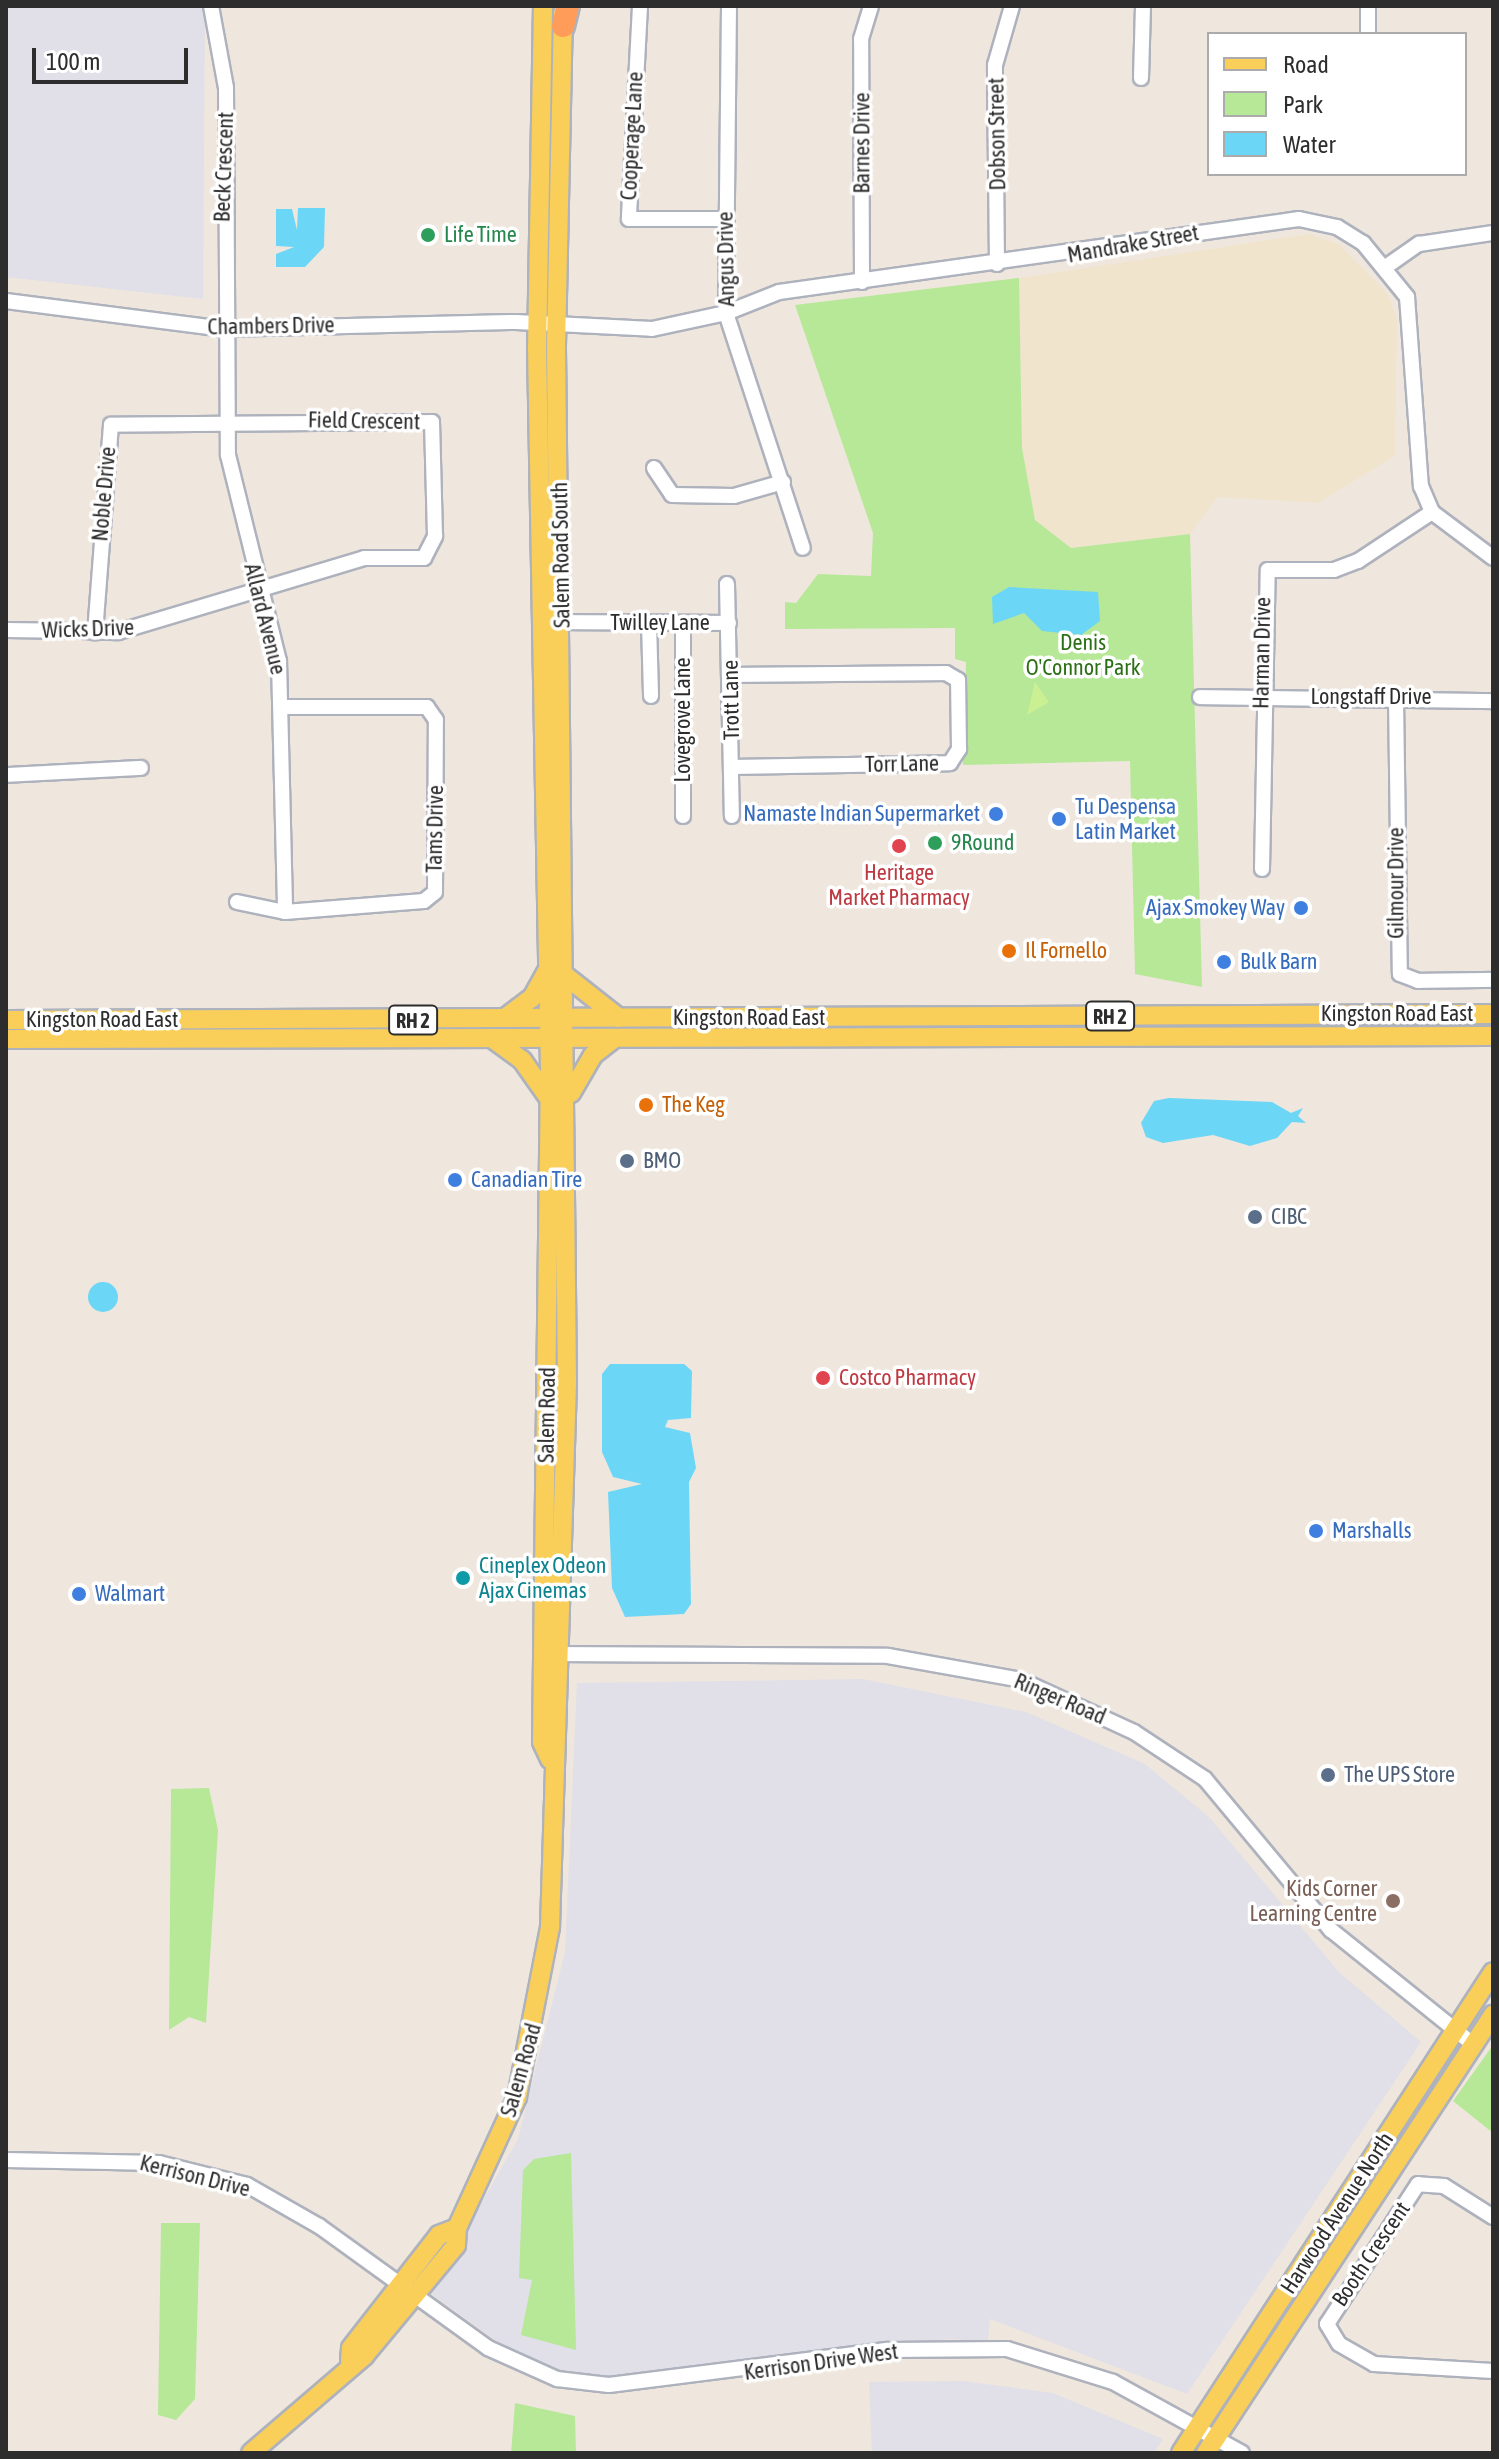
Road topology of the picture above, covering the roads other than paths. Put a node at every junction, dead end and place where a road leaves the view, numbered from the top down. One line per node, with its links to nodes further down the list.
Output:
1 (211, 6): 20 (street, Beck Crescent)
2 (543, 6): 19 (main road, Salem Road South)
3 (640, 6): 12 (street, Cooperage Lane)
4 (728, 6): 12 (street, Angus Drive)
5 (871, 6): 16 (street, Barnes Drive)
6 (1012, 6): 14 (street, Dobson Street)
7 (1143, 6): 11 (street)
8 (1368, 6): 10 (street)
9 (565, 13): 19 (main road, Salem Road South)
10 (1368, 32)
11 (1141, 78)
12 (725, 219): 18 (street, Angus Drive)
13 (1493, 233): 15 (street)
14 (997, 264): 15 (street, Mandrake Street); 16 (street, Mandrake Street)
15 (1387, 266): 24 (street, Mandrake Street)
16 (862, 282): 18 (street, Mandrake Street)
17 (6, 301): 20 (street, Chambers Drive)
18 (726, 313): 19 (street, Mandrake Street); 23 (street, Angus Drive)
19 (547, 327): 20 (street, Chambers Drive); 29 (main road, Salem Road South); 30 (main road, Salem Road South)
20 (226, 329): 21 (street, Allard Avenue)
21 (226, 420): 28 (street, Allard Avenue); 28 (street, Field Crescent); 35 (street, Noble Drive)
22 (654, 468): 23 (street)
23 (783, 482): 25 (street, Angus Drive)
24 (1432, 512): 26 (street); 38 (street, Harman Drive)
25 (803, 548)
26 (1493, 558)
27 (727, 584): 33 (street, Trott Lane)
28 (260, 589): 35 (street, Wicks Drive); 42 (street, Allard Avenue)
29 (543, 622): 30 (street, Twilley Lane); 51 (main road, Salem Road South)
30 (563, 622): 31 (street, Twilley Lane); 52 (main road, Salem Road South)
31 (649, 623): 32 (street, Twilley Lane); 37 (street)
32 (683, 623): 33 (street, Twilley Lane); 46 (street, Lovegrove Lane)
33 (729, 623): 36 (street, Trott Lane)
34 (6, 630): 35 (street, Wicks Drive)
35 (95, 632)
36 (732, 675): 43 (street, Trott Lane); 43 (street, Torr Lane)
37 (651, 696)
38 (1261, 696): 39 (street, Longstaff Drive); 40 (street, Longstaff Drive); 48 (street, Harman Drive)
39 (1200, 697)
40 (1396, 698): 41 (street, Longstaff Drive); 53 (street, Gilmour Drive)
41 (1493, 701)
42 (284, 707): 50 (street, Allard Avenue); 50 (street, Tams Drive)
43 (731, 767): 47 (street, Trott Lane)
44 (141, 768): 45 (street)
45 (6, 775)
46 (683, 816)
47 (732, 816)
48 (1262, 869)
49 (237, 902): 50 (street, Tams Drive)
50 (285, 912)
51 (547, 971): 55 (main road); 56 (main road, Salem Road South)
52 (567, 977): 56 (main road, Salem Road South); 57 (main road)
53 (1493, 980)
54 (1493, 1014): 57 (main road, Kingston Road East / RH 2)
55 (503, 1018): 56 (main road, Kingston Road East / RH 2); 58 (main road, Kingston Road East / RH 2)
56 (558, 1018): 57 (main road, Kingston Road East / RH 2); 63 (main road, Salem Road South)
57 (619, 1018)
58 (6, 1020)
59 (1493, 1036): 62 (main road, Kingston Road East / RH 2)
60 (6, 1039): 61 (main road, Kingston Road East / RH 2)
61 (493, 1039): 63 (main road, Kingston Road East / RH 2); 65 (main road)
62 (612, 1040): 63 (main road, Kingston Road East / RH 2); 65 (main road)
63 (558, 1041): 64 (main road, Salem Road South); 65 (main road, Salem Road South)
64 (550, 1069): 65 (main road, Salem Road)
65 (558, 1102): 66 (main road, Salem Road)
66 (552, 1654): 69 (street, Ringer Road); 73 (main road, Salem Road)
67 (1493, 1972): 69 (main road, Harwood Avenue North)
68 (1493, 2015): 70 (main road, Harwood Avenue North)
69 (1454, 2030): 70 (street, Ringer Road); 75 (main road, Harwood Avenue North)
70 (1474, 2045): 76 (main road, Harwood Avenue North)
71 (6, 2160): 73 (street, Kerrison Drive)
72 (1493, 2217): 74 (street, Booth Crescent)
73 (409, 2293): 75 (street, Kerrison Drive West); 77 (main road, Salem Road)
74 (1493, 2371)
75 (1199, 2426): 76 (street, Kerrison Drive West); 78 (main road, Harwood Avenue North)
76 (1211, 2446): 79 (street, Kerrison Drive West)
77 (251, 2453)
78 (1181, 2453)
79 (1242, 2453)

